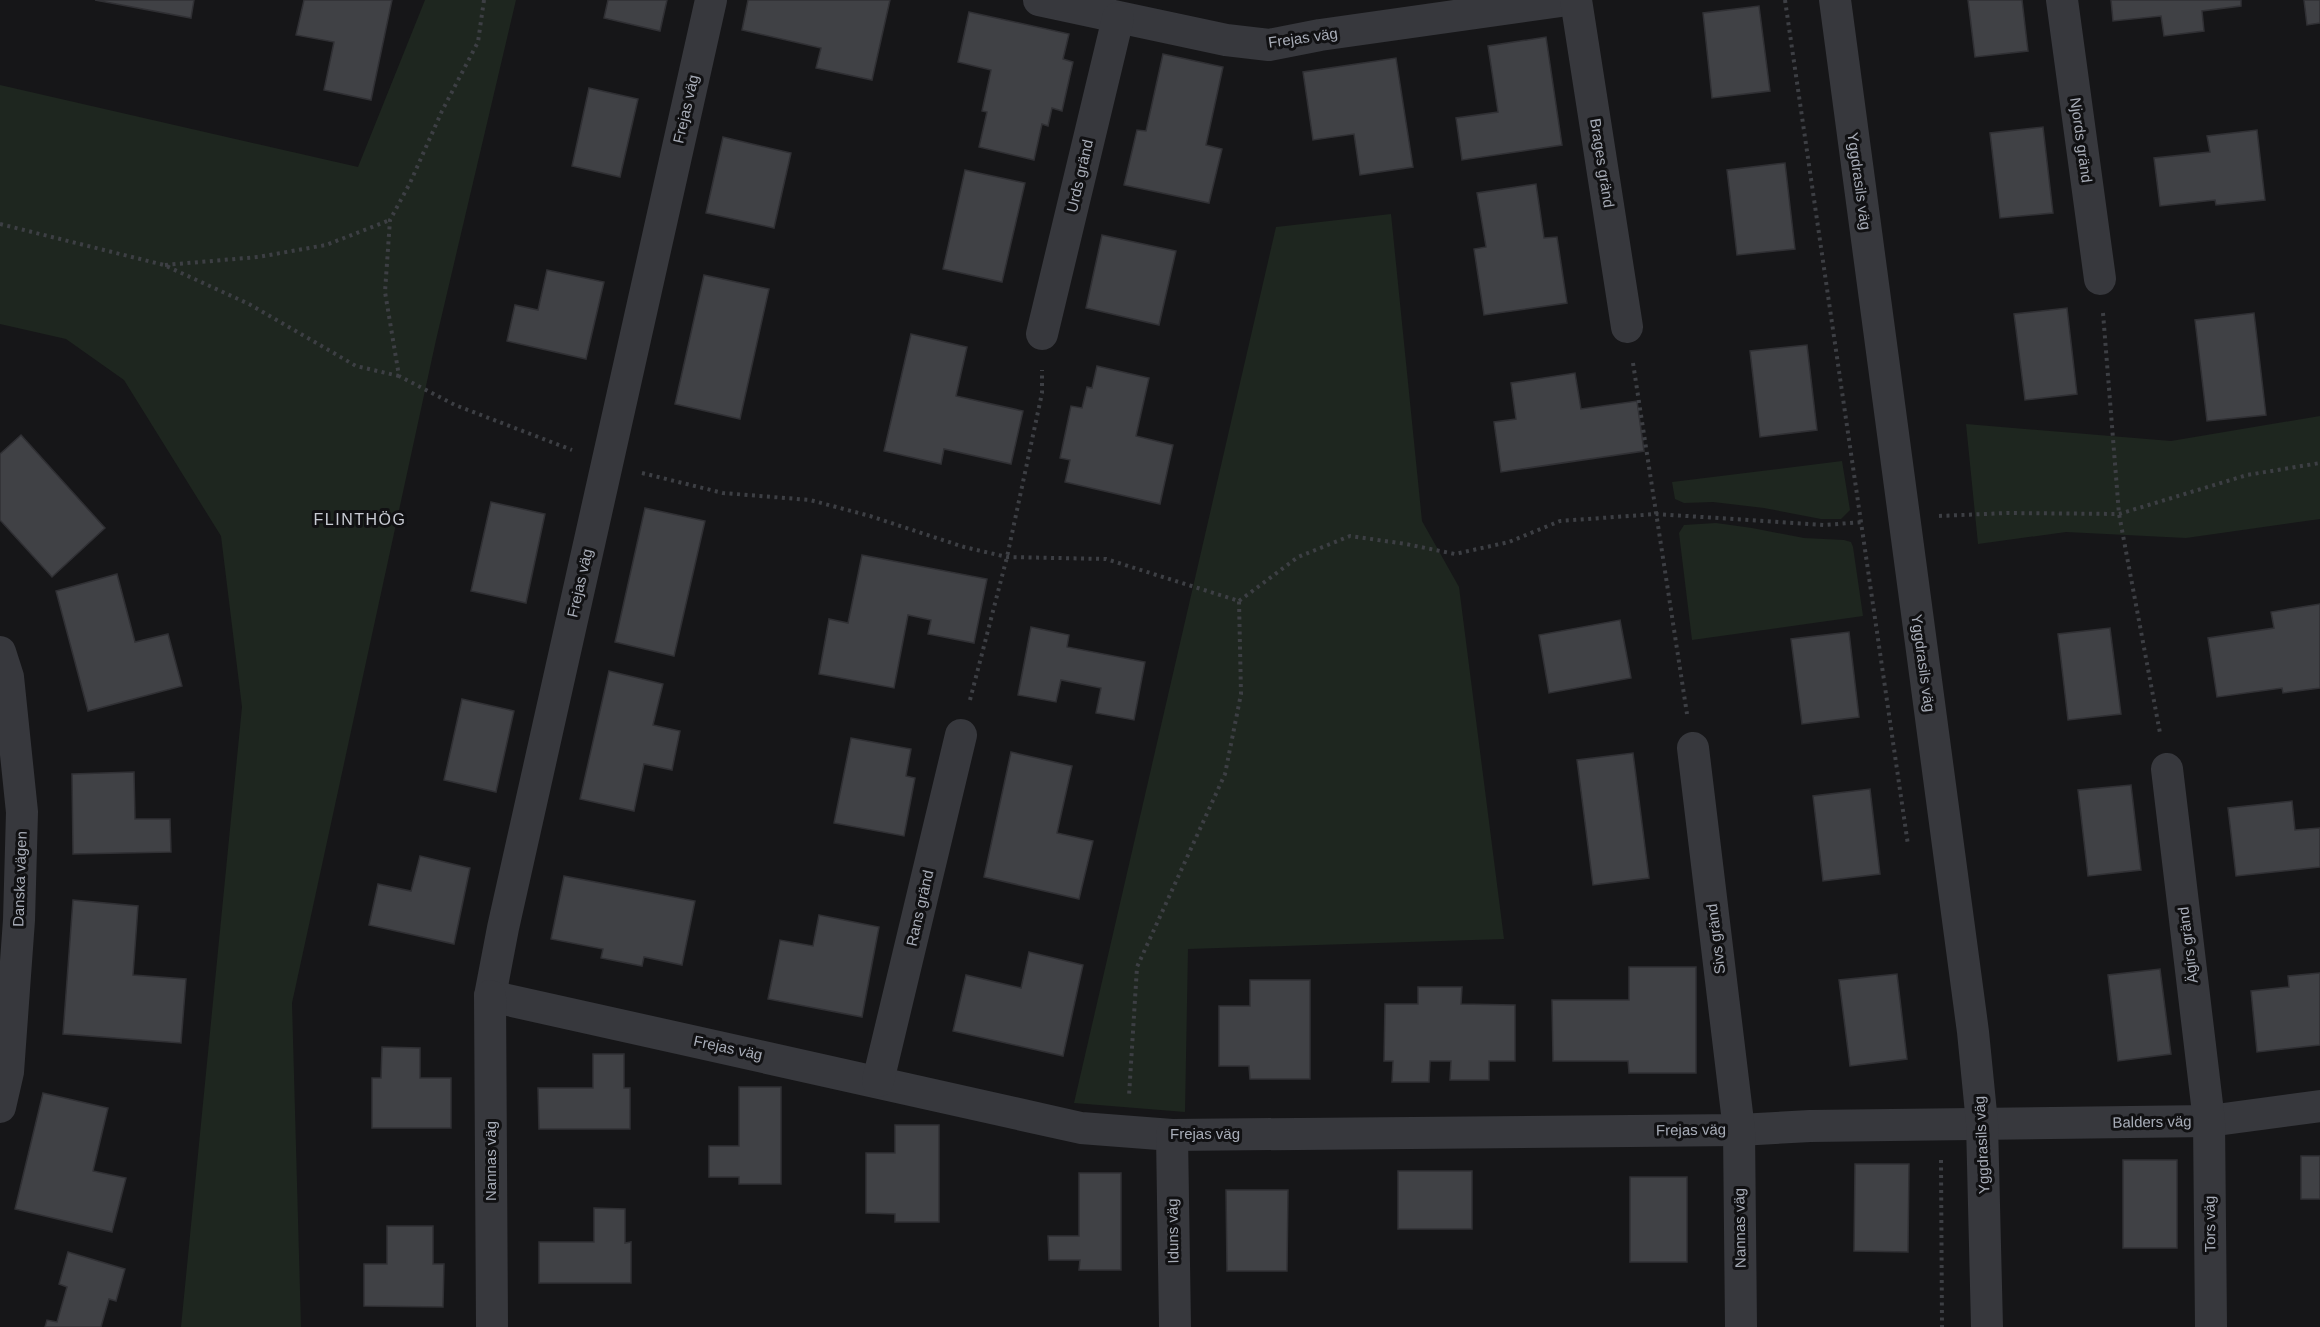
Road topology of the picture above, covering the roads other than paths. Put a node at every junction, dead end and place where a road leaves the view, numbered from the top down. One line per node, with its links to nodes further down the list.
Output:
1 (711, 0): 15 (street, Frejas väg)
2 (1039, 0): 7 (street, Frejas väg)
3 (1568, 0): 7 (street, Frejas väg)
4 (1576, 0): 9 (street, Brages gränd)
5 (1835, 0): 20 (street, Yggdrasils väg)
6 (2062, 0): 8 (street, Njords gränd)
7 (1118, 18): 10 (street, Urds gränd)
8 (2100, 279)
9 (1627, 327)
10 (1042, 334)
11 (0, 652): 18 (street, Danska vägen)
12 (961, 735): 16 (street, Rans gränd)
13 (1693, 748): 21 (street, Sivs gränd)
14 (2167, 769): 19 (street, Ägirs gränd)
15 (490, 996): 16 (street, Frejas väg); 23 (street, Nannas väg)
16 (878, 1081): 22 (street, Frejas väg)
17 (2320, 1106): 19 (street, Balders väg)
18 (0, 1107)
19 (2209, 1121): 20 (street, Balders väg); 27 (street, Tors väg)
20 (1982, 1123): 21 (street, Frejas väg); 26 (street, Yggdrasils väg)
21 (1739, 1130): 22 (street, Frejas väg); 25 (street, Nannas väg)
22 (1172, 1135): 24 (street, Iduns väg)
23 (492, 1327)
24 (1175, 1327)
25 (1741, 1327)
26 (1987, 1327)
27 (2211, 1327)

